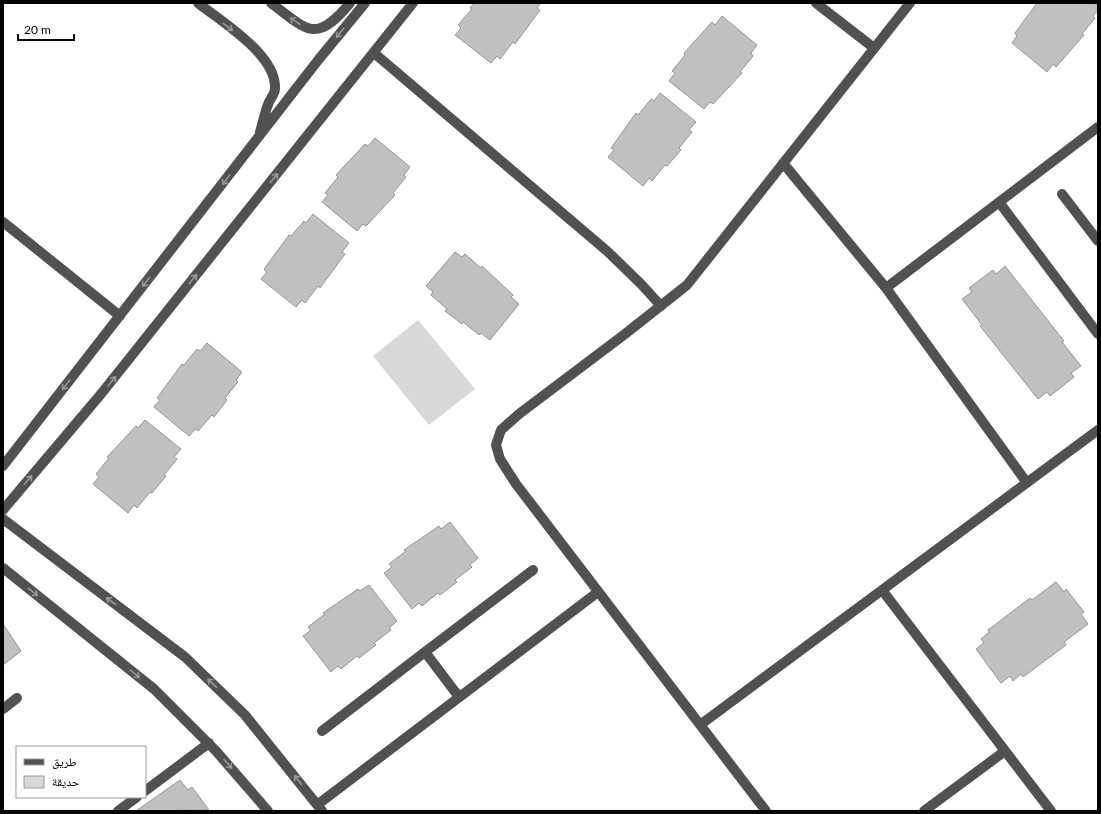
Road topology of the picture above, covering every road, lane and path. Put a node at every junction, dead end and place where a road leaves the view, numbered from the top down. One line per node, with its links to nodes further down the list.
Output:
1 (198, 3): 11 (street, one-way to 11)
2 (271, 3): 3 (street, one-way to 2)
3 (350, 3)
4 (365, 3): 11 (street, one-way to 11)
5 (414, 3): 9 (street)
6 (816, 3): 8 (street)
7 (910, 3): 8 (street)
8 (874, 48): 12 (street)
9 (374, 53): 18 (street); 24 (street, one-way to 9)
10 (1098, 126): 14 (street)
11 (258, 138): 19 (street, one-way to 19)
12 (783, 162): 17 (street); 18 (street)
13 (1062, 194): 16 (street)
14 (999, 202): 17 (street); 20 (street)
15 (3, 222): 19 (street)
16 (1098, 241)
17 (886, 288): 23 (street)
18 (661, 306): 29 (street)
19 (120, 316): 22 (street, one-way to 22)
20 (1098, 334)
21 (1098, 430): 23 (street)
22 (3, 466)
23 (1027, 483): 28 (street)
24 (3, 510)
25 (3, 519): 40 (street, one-way to 25)
26 (3, 568): 36 (street, one-way to 36)
27 (533, 570): 30 (street)
28 (882, 590): 34 (street); 37 (street)
29 (598, 592): 31 (street); 34 (street)
30 (425, 652): 31 (street); 35 (street)
31 (460, 697): 40 (street)
32 (17, 698): 33 (street)
33 (3, 709)
34 (700, 725): 43 (street)
35 (322, 731)
36 (209, 743): 38 (street); 42 (street, one-way to 42)
37 (1005, 751): 44 (street); 45 (street)
38 (146, 790)
39 (136, 798): 41 (street)
40 (319, 808)
41 (118, 811)
42 (268, 811)
43 (766, 811)
44 (924, 811)
45 (1051, 811)

